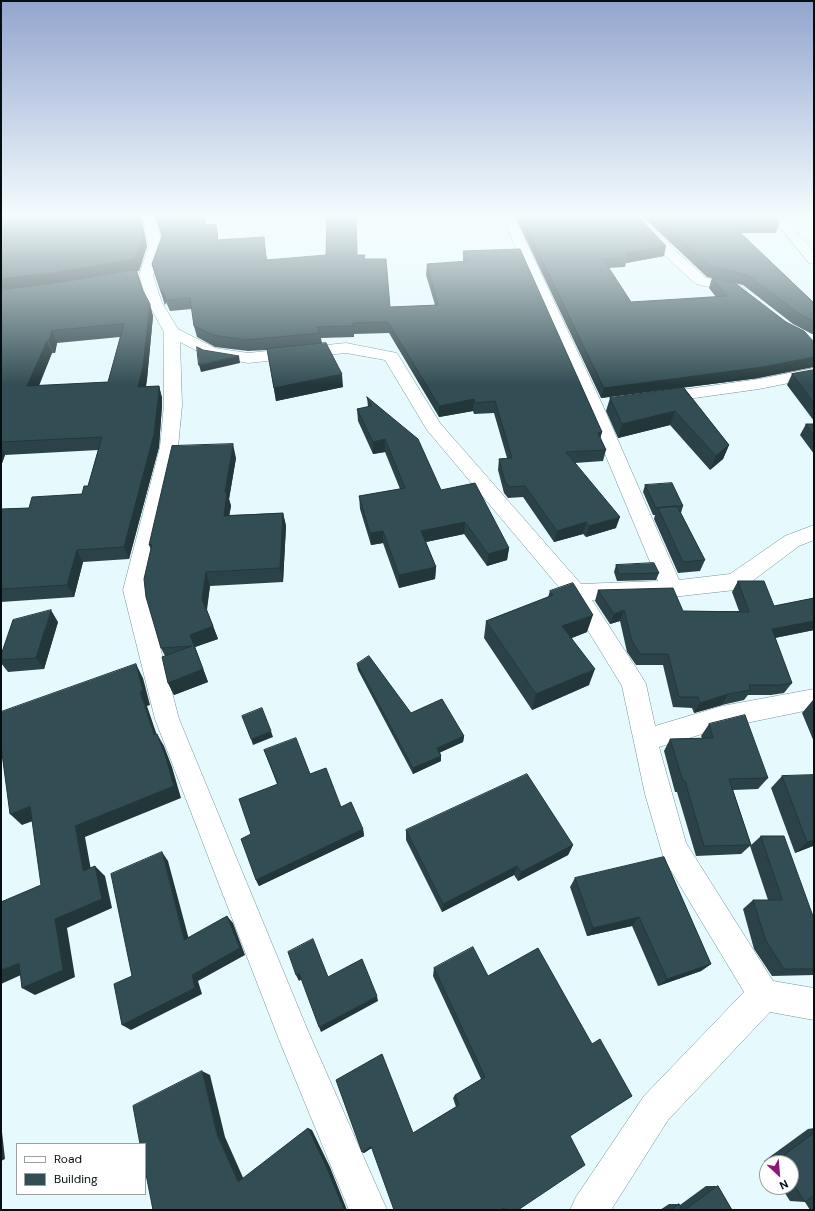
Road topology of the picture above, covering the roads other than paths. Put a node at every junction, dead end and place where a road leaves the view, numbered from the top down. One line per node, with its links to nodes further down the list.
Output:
1 (141, 273): 5 (street)
2 (536, 273): 9 (street)
3 (690, 273): 4 (street)
4 (749, 299)
5 (172, 332): 10 (street); 15 (street)
6 (814, 374): 7 (street)
7 (646, 400)
8 (814, 532): 9 (street)
9 (672, 589): 10 (street)
10 (576, 592): 12 (street)
11 (814, 699): 12 (street)
12 (644, 740): 13 (street)
13 (764, 994): 14 (street); 16 (street)
14 (814, 1004)
15 (368, 1210)
16 (589, 1210)

